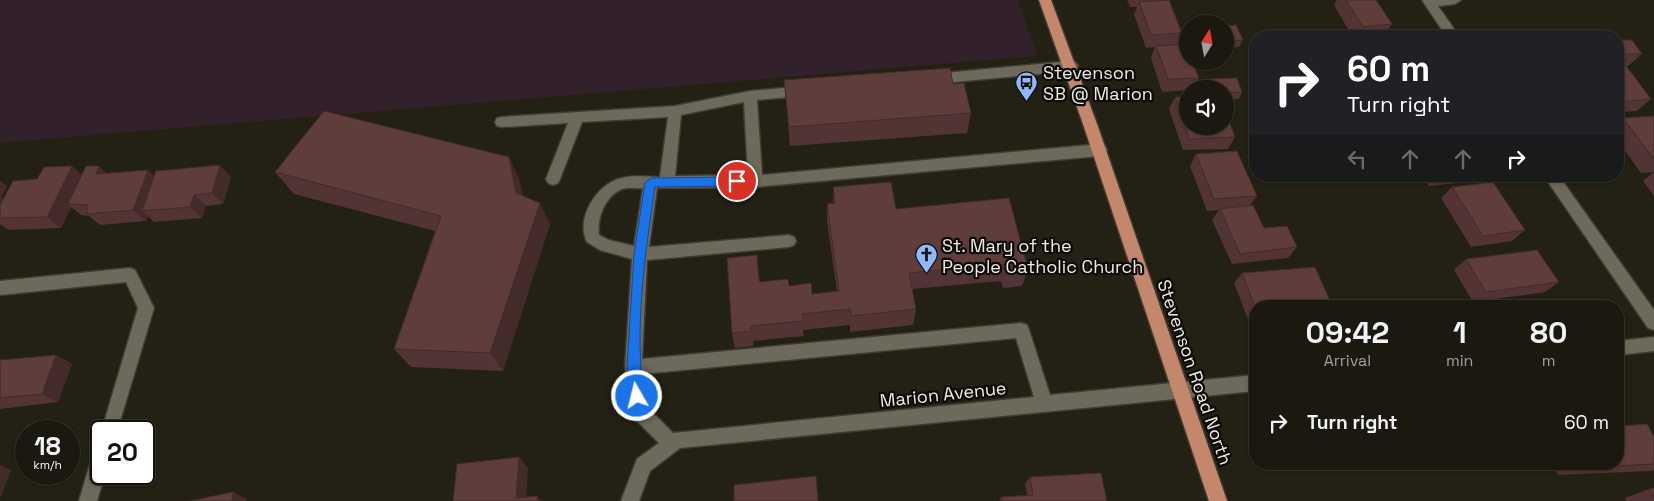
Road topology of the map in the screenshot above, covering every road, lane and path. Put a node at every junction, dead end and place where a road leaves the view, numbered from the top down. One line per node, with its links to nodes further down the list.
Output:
1 (1045, 0): 5 (main road, Stevenson Road North)
2 (1455, 0): 3 (street)
3 (1429, 1): 4 (street)
4 (1449, 30)
5 (1071, 66): 6 (street); 12 (main road, Stevenson Road North)
6 (923, 80)
7 (818, 90): 8 (street)
8 (750, 96): 9 (street); 14 (street)
9 (675, 111): 10 (street); 15 (street)
10 (577, 117): 11 (street); 13 (street)
11 (502, 122)
12 (1100, 150): 14 (street); 26 (main road, Stevenson Road North)
13 (553, 179)
14 (754, 181): 15 (street)
15 (667, 182): 17 (street)
16 (1555, 182): 21 (street)
17 (651, 183): 19 (street); 19 (street)
18 (789, 241): 19 (street)
19 (640, 254): 24 (street)
20 (0, 288): 28 (street)
21 (1654, 323)
22 (1654, 344): 23 (street)
23 (1624, 347)
24 (633, 367): 27 (street); 29 (street)
25 (1249, 384): 26 (street, Marion Avenue)
26 (1179, 391): 27 (street, Marion Avenue); 33 (main road, Stevenson Road North)
27 (1045, 404): 29 (street, Marion Avenue)
28 (112, 420)
29 (672, 444): 32 (street, Marion Avenue)
30 (93, 485): 31 (street)
31 (88, 501)
32 (630, 501)
33 (1218, 501)

